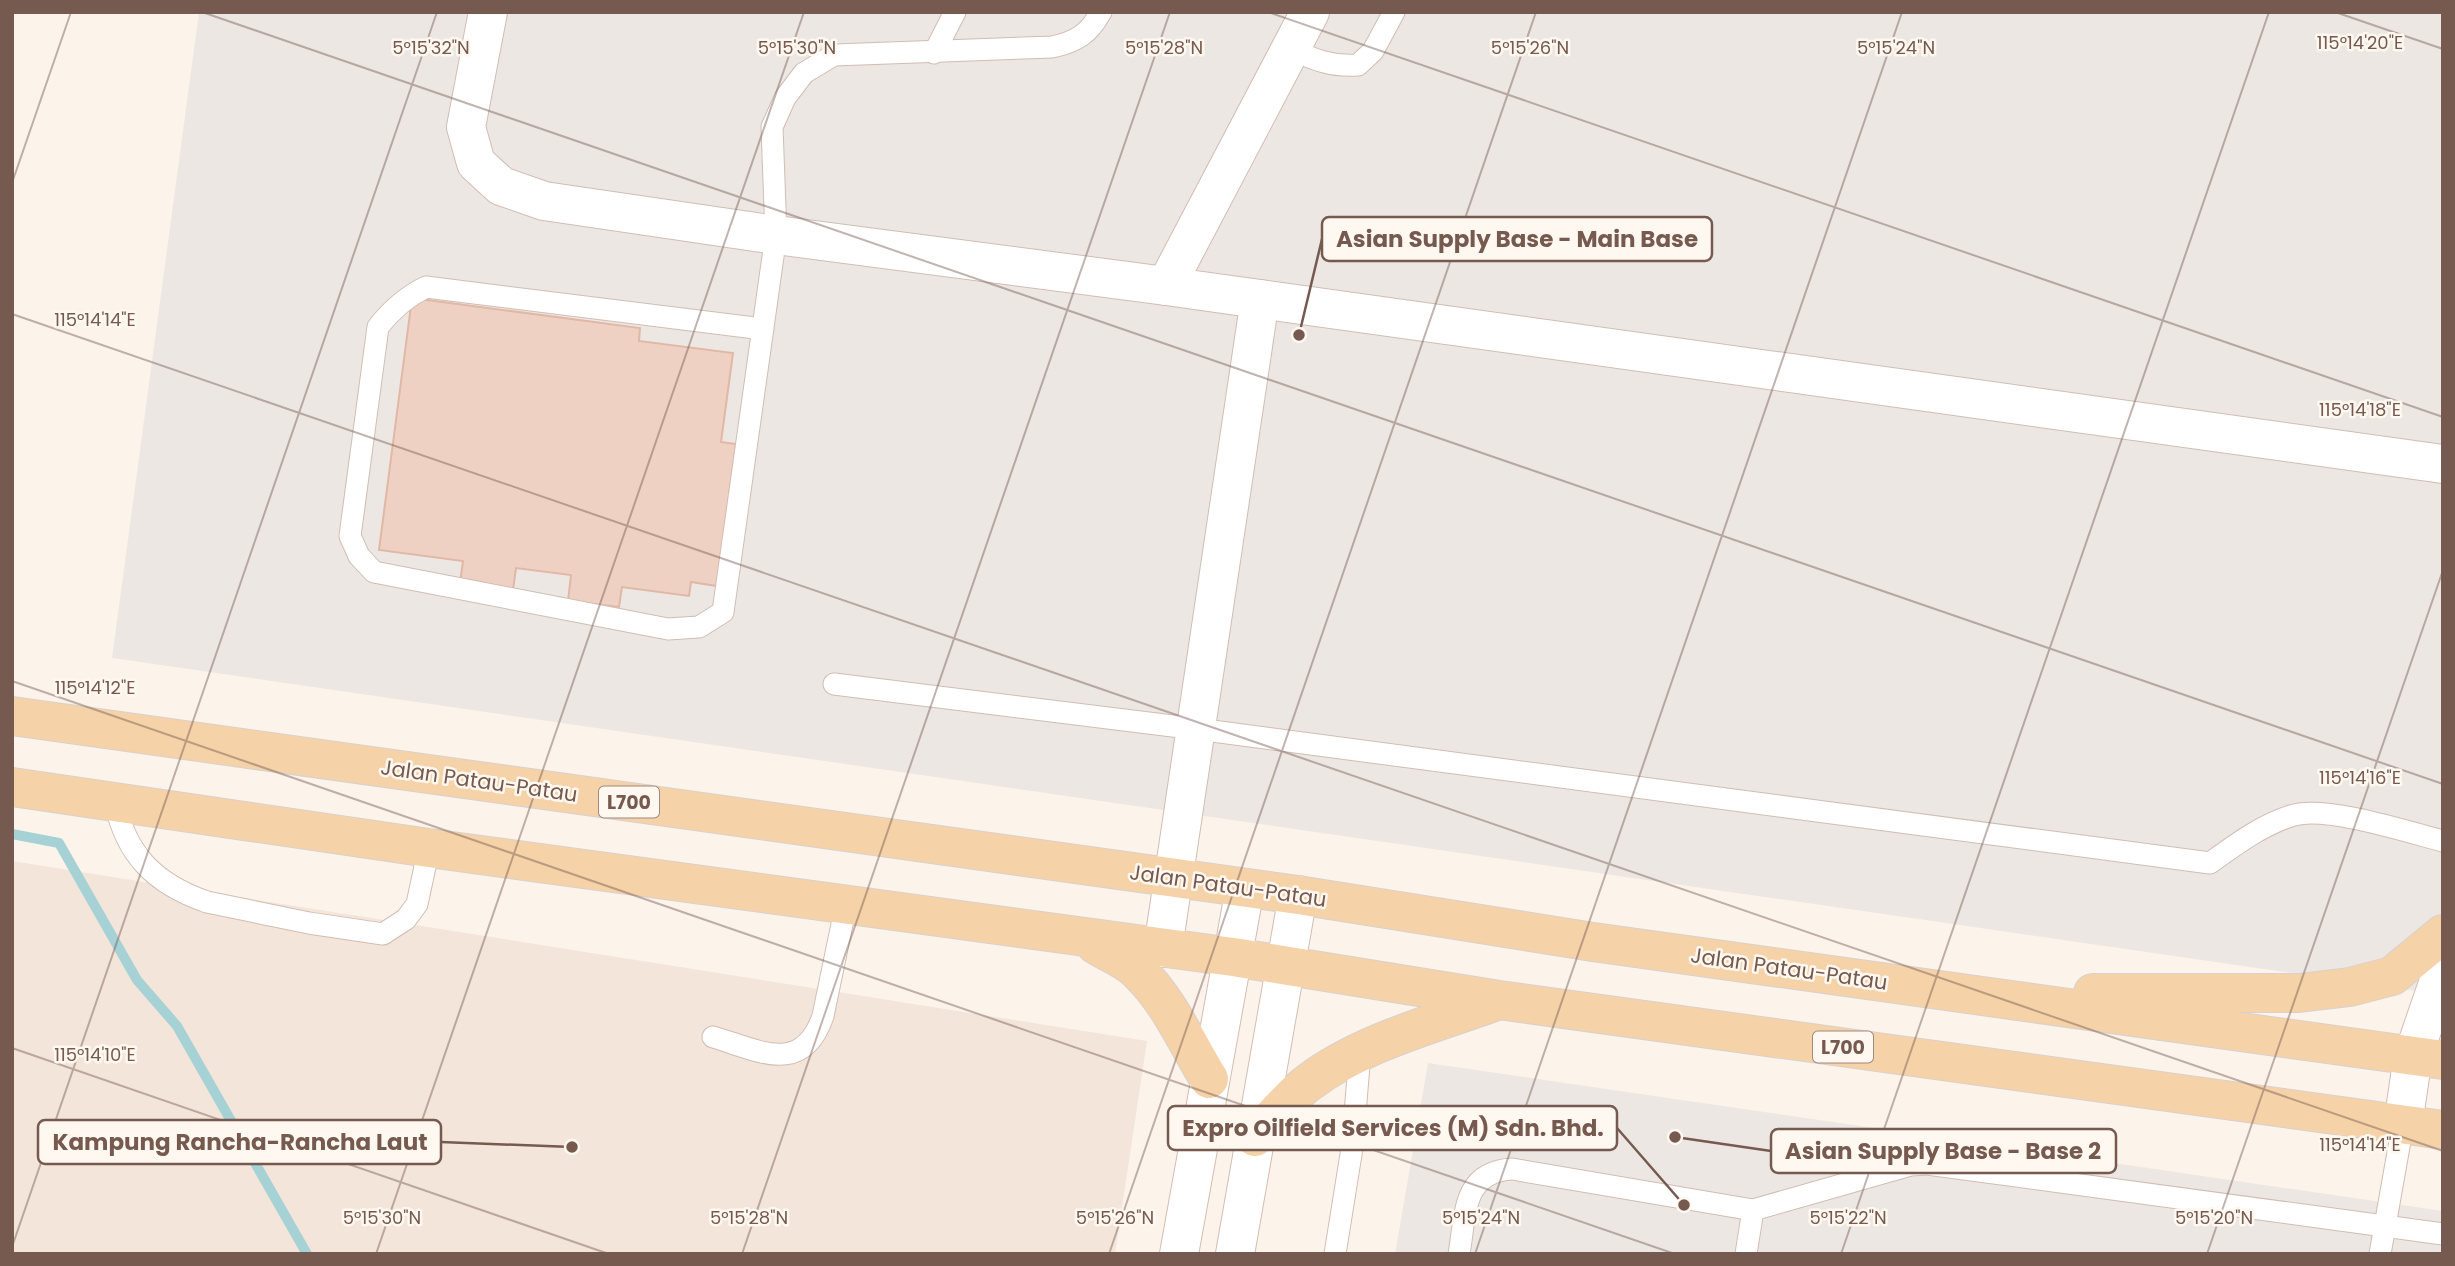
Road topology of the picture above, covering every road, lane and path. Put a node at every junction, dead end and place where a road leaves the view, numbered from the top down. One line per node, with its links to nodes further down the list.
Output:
1 (488, 12): 8 (street)
2 (955, 12): 7 (lane)
3 (1101, 12): 7 (lane)
4 (1310, 12): 6 (street)
5 (1394, 12): 6 (lane)
6 (1291, 49): 9 (street)
7 (934, 53): 8 (lane)
8 (776, 235): 9 (street); 11 (lane)
9 (1166, 286): 10 (street)
10 (1260, 299): 12 (street); 15 (street)
11 (763, 329): 11 (lane)
12 (2443, 464)
13 (834, 684): 15 (lane)
14 (12, 716): 20 (main road, Jalan Patau-Patau / L700)
15 (1197, 729): 18 (lane); 20 (street)
16 (12, 787): 17 (main road, L700)
17 (115, 802): 19 (main road, L700); 19 (lane)
18 (2443, 841)
19 (429, 848): 23 (main road, L700)
20 (1176, 878): 21 (main road, Jalan Patau-Patau / L700); 26 (street)
21 (1245, 888): 22 (main road, Jalan Patau-Patau / L700); 27 (street)
22 (1298, 895): 28 (street); 30 (main road, Jalan Patau-Patau / L700)
23 (846, 905): 25 (main road, L700); 32 (lane)
24 (2443, 934): 30 (main road)
25 (1085, 938): 26 (main road, L700); 35 (main road)
26 (1163, 948): 27 (main road, L700)
27 (1233, 957): 28 (main road, L700); 35 (street)
28 (1283, 966): 31 (main road, L700); 38 (street)
29 (2443, 969): 34 (street)
30 (1989, 997): 34 (main road, Jalan Patau-Patau / L700)
31 (1499, 1000): 33 (main road); 36 (main road, L700)
32 (713, 1037)
33 (1360, 1054): 38 (main road); 44 (lane)
34 (2428, 1058): 36 (street)
35 (1209, 1079): 42 (street)
36 (2403, 1124): 37 (main road, L700); 40 (lane)
37 (2443, 1130)
38 (1255, 1137): 43 (street)
39 (1753, 1210): 40 (lane); 45 (lane); 46 (lane)
40 (2383, 1227): 41 (lane); 47 (lane)
41 (2443, 1234)
42 (1178, 1250)
43 (1235, 1254)
44 (1335, 1254)
45 (1460, 1254)
46 (1746, 1254)
47 (2380, 1254)

